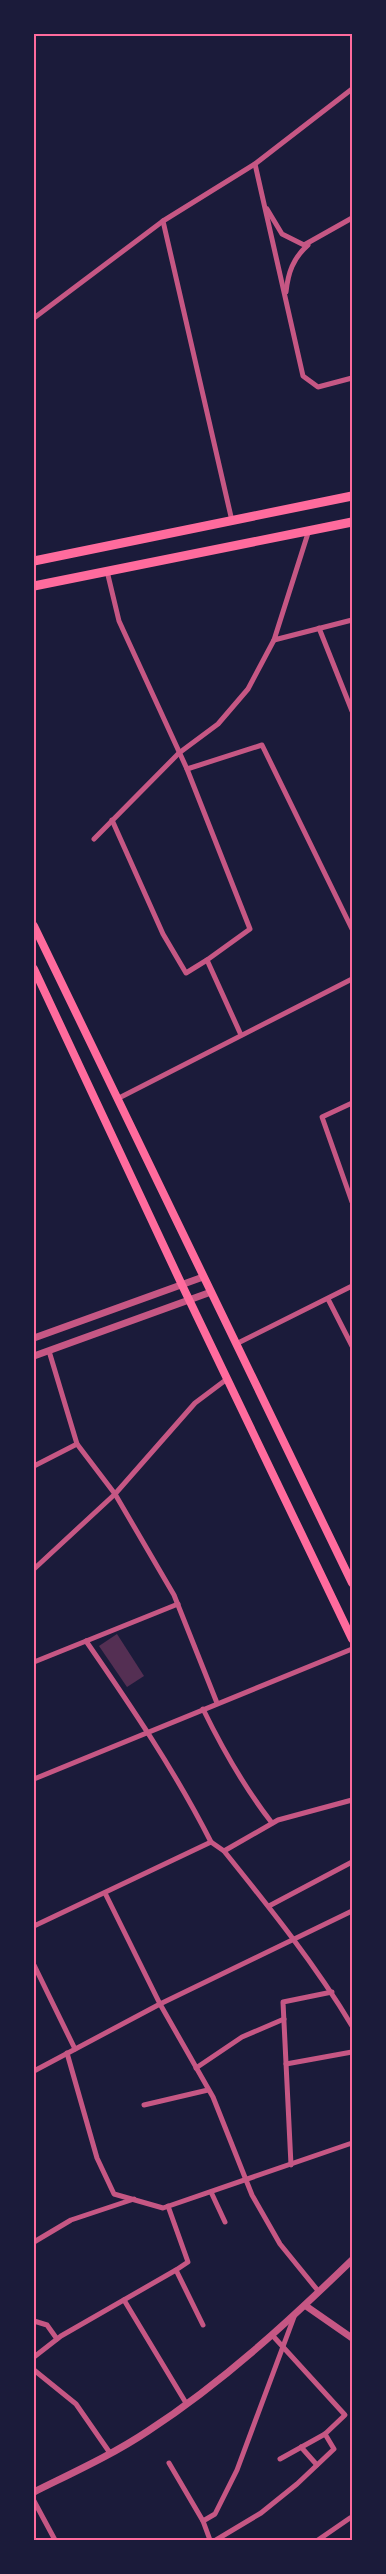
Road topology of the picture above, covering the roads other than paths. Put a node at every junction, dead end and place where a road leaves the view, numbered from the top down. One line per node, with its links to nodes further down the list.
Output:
1 (352, 89): 2 (street)
2 (254, 164): 3 (street); 5 (street)
3 (264, 204): 6 (street); 7 (street)
4 (352, 218): 6 (street)
5 (163, 221): 8 (street); 11 (street)
6 (314, 239): 7 (street)
7 (285, 298): 9 (street)
8 (34, 318)
9 (352, 378)
10 (352, 496): 11 (main road)
11 (232, 521): 14 (main road)
12 (352, 522): 13 (main road)
13 (310, 530): 15 (main road); 19 (street)
14 (34, 561)
15 (107, 571): 16 (main road); 21 (street)
16 (34, 586)
17 (352, 620): 18 (street)
18 (319, 628): 19 (street); 20 (street)
19 (274, 640): 21 (street)
20 (352, 711)
21 (179, 753): 22 (street); 23 (street)
22 (187, 770): 26 (street); 27 (street)
23 (112, 820): 24 (street); 27 (street)
24 (94, 839)
25 (34, 926): 31 (main road)
26 (352, 929)
27 (207, 960): 30 (street)
28 (34, 969): 35 (main road)
29 (352, 979): 30 (street)
30 (241, 1035): 31 (street)
31 (117, 1098): 34 (main road)
32 (352, 1103): 33 (street)
33 (352, 1202)
34 (203, 1277): 35 (street); 37 (main road)
35 (182, 1285): 39 (main road); 40 (street)
36 (352, 1286): 38 (street)
37 (211, 1292): 39 (street); 41 (main road)
38 (328, 1299): 41 (street); 42 (street)
39 (189, 1300): 43 (street); 45 (main road)
40 (34, 1338)
41 (236, 1344): 50 (main road)
42 (352, 1346)
43 (49, 1351): 44 (street); 46 (street)
44 (34, 1356)
45 (227, 1379): 48 (street); 52 (main road)
46 (77, 1444): 47 (street); 48 (street)
47 (34, 1466)
48 (115, 1494): 49 (street); 51 (street)
49 (34, 1569)
50 (352, 1583)
51 (178, 1604): 53 (street); 56 (street)
52 (352, 1639)
53 (86, 1641): 55 (street); 58 (street)
54 (352, 1648): 56 (street)
55 (34, 1662)
56 (217, 1703): 57 (street)
57 (203, 1709): 58 (street); 61 (street)
58 (148, 1730): 59 (street); 62 (street)
59 (34, 1778)
60 (352, 1800): 61 (street)
61 (272, 1823): 63 (street)
62 (211, 1842): 63 (street); 65 (street)
63 (224, 1851): 66 (street)
64 (352, 1862): 66 (street)
65 (105, 1893): 68 (street); 72 (street)
66 (269, 1906): 69 (street)
67 (352, 1911): 69 (street)
68 (34, 1926)
69 (293, 1941): 71 (street); 72 (street)
70 (34, 1965): 75 (street)
71 (332, 1992): 73 (street); 74 (street)
72 (160, 2004): 75 (street); 79 (street)
73 (284, 2019): 78 (street); 79 (street)
74 (352, 2026)
75 (75, 2049): 77 (street)
76 (352, 2052): 78 (street)
77 (67, 2053): 80 (street); 87 (street)
78 (286, 2064): 84 (street)
79 (196, 2068): 81 (street)
80 (34, 2071)
81 (208, 2090): 82 (street); 85 (street)
82 (144, 2105)
83 (352, 2143): 84 (street)
84 (291, 2165): 85 (street)
85 (246, 2181): 86 (street); 93 (street)
86 (211, 2192): 88 (street); 89 (street)
87 (135, 2199): 88 (street); 90 (street)
88 (168, 2206): 92 (street)
89 (225, 2222)
90 (34, 2242)
91 (352, 2260): 93 (street)
92 (176, 2270): 94 (street); 98 (street)
93 (319, 2292): 95 (street)
94 (124, 2300): 101 (street); 105 (street)
95 (306, 2306): 96 (street); 100 (street)
96 (294, 2317): 99 (street); 102 (street)
97 (34, 2321): 101 (street)
98 (203, 2325)
99 (273, 2336): 102 (street); 105 (street)
100 (352, 2338)
101 (57, 2340): 103 (street)
102 (283, 2346): 106 (street); 115 (street)
103 (34, 2357)
104 (34, 2370): 108 (street)
105 (186, 2404): 108 (street)
106 (325, 2434): 107 (street); 111 (street)
107 (301, 2447): 109 (street); 111 (street)
108 (110, 2453): 112 (street)
109 (280, 2459)
110 (169, 2463): 115 (street)
111 (317, 2465): 118 (street)
112 (34, 2492)
113 (34, 2501): 116 (street)
114 (350, 2518): 119 (street)
115 (203, 2521): 117 (street)
116 (55, 2540)
117 (210, 2540)
118 (216, 2540)
119 (318, 2540)

